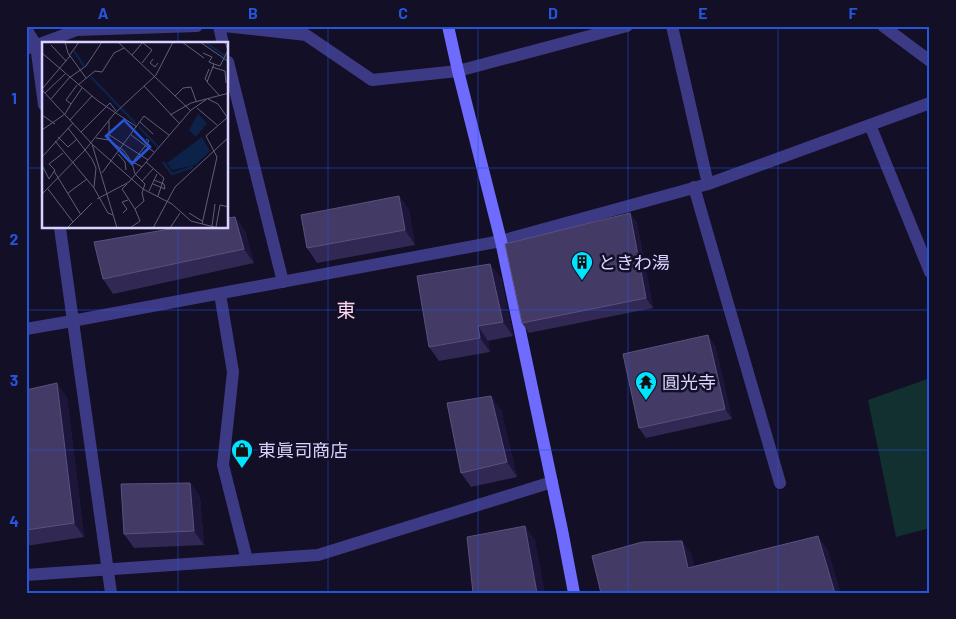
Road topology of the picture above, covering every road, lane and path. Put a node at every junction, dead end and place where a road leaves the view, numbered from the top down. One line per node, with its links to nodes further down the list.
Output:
1 (197, 26): 9 (street)
2 (218, 26): 10 (street)
3 (224, 26): 14 (street)
4 (448, 26): 14 (street)
5 (627, 26): 14 (street)
6 (672, 26): 18 (street)
7 (883, 26): 12 (street)
8 (26, 30): 11 (street)
9 (45, 42)
10 (222, 42)
11 (31, 47): 15 (street)
12 (930, 61)
13 (229, 66): 23 (street)
14 (458, 71): 21 (street)
15 (42, 96)
16 (930, 103): 17 (street)
17 (870, 125): 18 (street); 22 (street)
18 (708, 184): 19 (street)
19 (694, 187): 21 (street); 28 (street)
20 (60, 229): 25 (street)
21 (500, 241): 23 (street); 27 (street)
22 (930, 272)
23 (283, 282): 24 (street)
24 (220, 294): 25 (street); 29 (street)
25 (72, 321): 26 (street); 30 (street)
26 (26, 329)
27 (552, 482): 29 (street); 33 (street)
28 (780, 484)
29 (247, 560): 30 (street)
30 (108, 569): 31 (street); 32 (street)
31 (26, 575)
32 (111, 593)
33 (574, 593)

